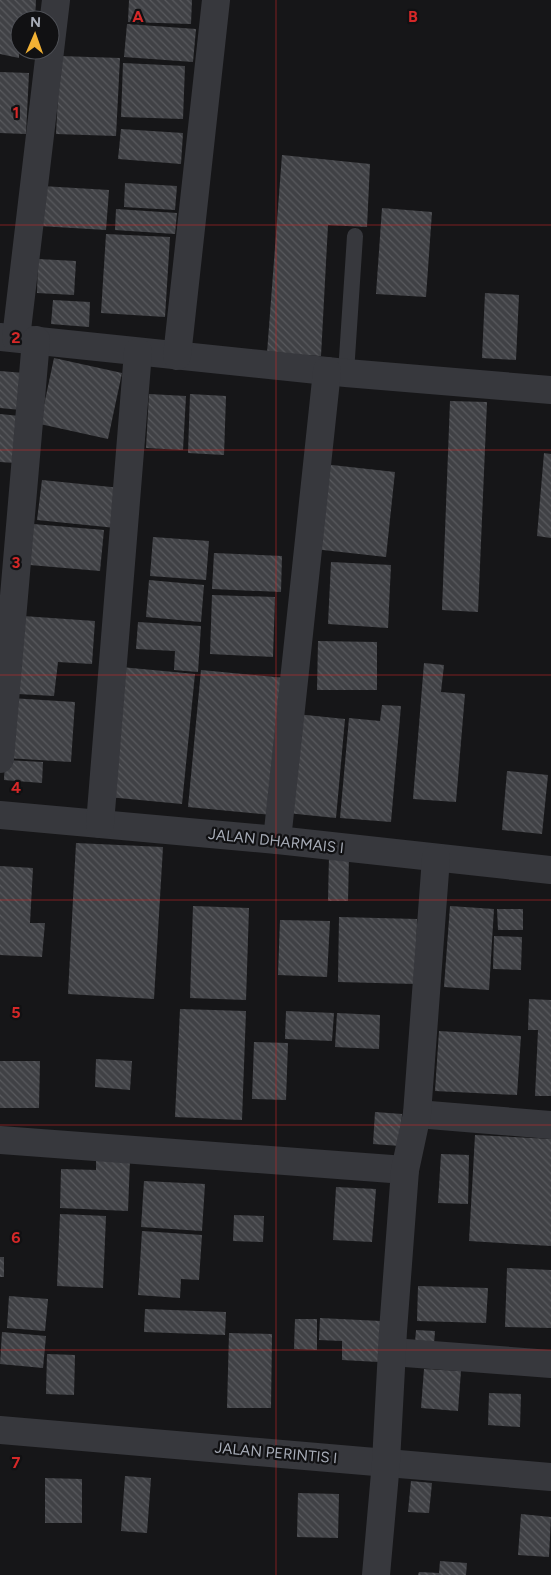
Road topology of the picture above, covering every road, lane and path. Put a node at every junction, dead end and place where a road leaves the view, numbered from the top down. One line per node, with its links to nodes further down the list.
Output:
1 (56, 0): 4 (street)
2 (216, 0): 6 (street)
3 (355, 236): 7 (lane)
4 (17, 338): 5 (street); 9 (street)
5 (138, 352): 6 (street); 13 (street)
6 (177, 356): 7 (street)
7 (337, 372): 8 (street); 14 (street)
8 (551, 390)
9 (11, 481): 10 (street)
10 (4, 664): 11 (street)
11 (0, 759)
12 (0, 815): 13 (street, JALAN DHARMAIS I)
13 (100, 824): 14 (street, JALAN DHARMAIS I)
14 (276, 840): 15 (street, JALAN DHARMAIS I)
15 (436, 858): 16 (street, JALAN DHARMAIS I); 17 (street)
16 (551, 870)
17 (417, 1114): 18 (street); 20 (street)
18 (551, 1124)
19 (0, 1140): 20 (street)
20 (405, 1170): 21 (street)
21 (392, 1352): 22 (street); 24 (street)
22 (551, 1364)
23 (0, 1430): 24 (street, JALAN PERINTIS I)
24 (386, 1462): 25 (street, JALAN PERINTIS I); 26 (street)
25 (551, 1477)
26 (376, 1575)

